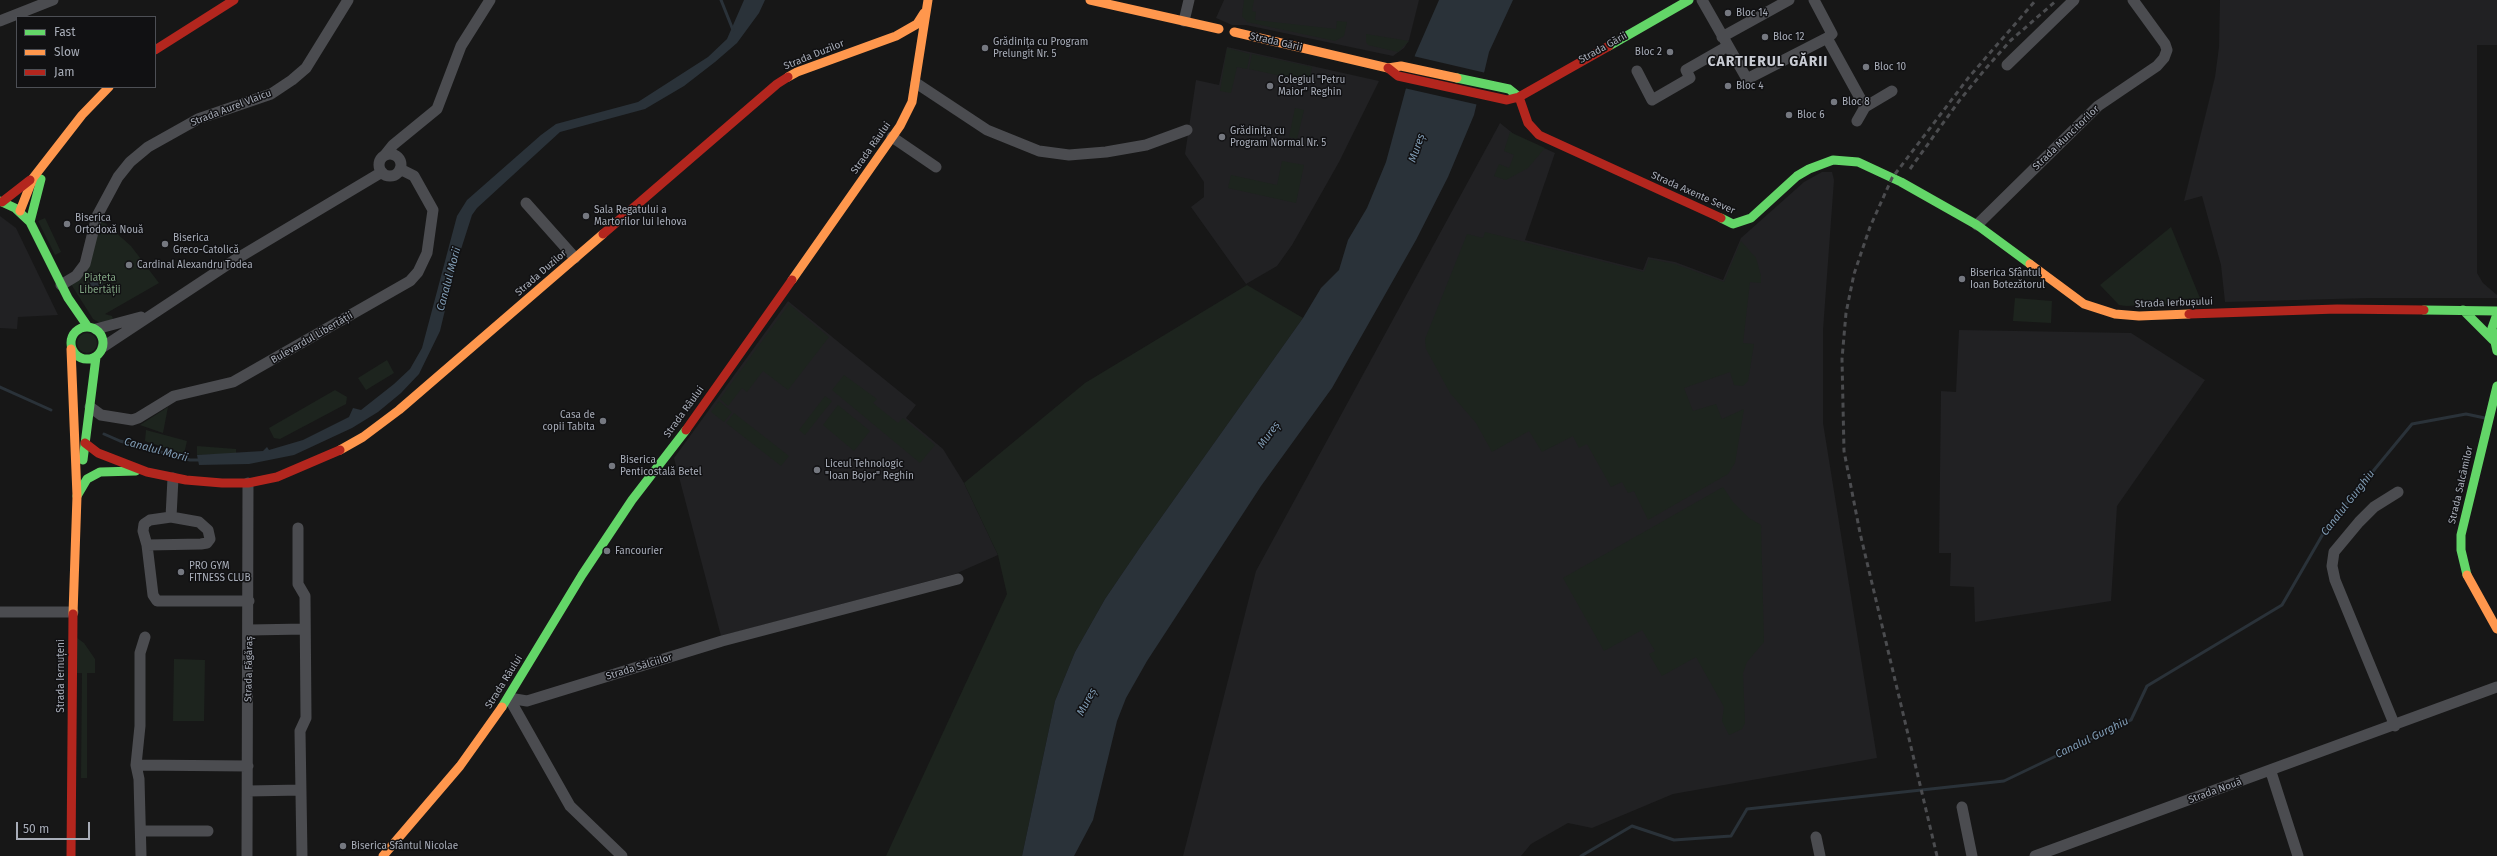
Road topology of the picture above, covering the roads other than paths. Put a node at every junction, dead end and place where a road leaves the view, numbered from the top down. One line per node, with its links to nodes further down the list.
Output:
1 (53, 0): 15 (street)
2 (234, 0): 21 (main road)
3 (348, 0): 49 (street, Strada Aurel Vlaicu)
4 (490, 0): 33 (street)
5 (928, 0): 14 (main road, Strada Râului)
6 (1090, 0): 16 (main road)
7 (1189, 0): 16 (street)
8 (1689, 0): 28 (main road, Strada Gării)
9 (1702, 0): 20 (street)
10 (1789, 0): 20 (street)
11 (1814, 0): 19 (street)
12 (2074, 0): 22 (street)
13 (2133, 0): 47 (street, Strada Muncitorilor)
14 (925, 13): 25 (main road, Strada Râului); 48 (main road, Strada Duzilor)
15 (0, 21)
16 (1184, 21): 17 (main road)
17 (1219, 29): 18 (main road); 18 (main road)
18 (1234, 32): 23 (main road, Strada Gării)
19 (1826, 38): 20 (street); 29 (street)
20 (1725, 41): 24 (street)
21 (156, 49)
22 (2007, 65)
23 (1388, 68): 28 (main road, Strada Gării); 28 (main road, Strada Gării)
24 (1637, 71)
25 (916, 82): 31 (street); 32 (main road, Strada Râului)
26 (108, 88): 36 (main road)
27 (1892, 91): 29 (street)
28 (1519, 97): 41 (main road, Strada Axente Sever)
29 (1865, 107): 30 (street)
30 (1857, 121)
31 (1187, 130)
32 (892, 137): 37 (street); 83 (main road, Strada Râului)
33 (401, 139): 34 (street); 35 (street)
34 (385, 155): 35 (street); 39 (street)
35 (397, 156): 38 (street)
36 (46, 160): 40 (main road); 42 (main road)
37 (936, 167)
38 (400, 169): 39 (street); 63 (street, Bulevardul Libertății)
39 (382, 172): 53 (street)
40 (33, 178): 43 (main road); 45 (main road)
41 (1892, 178): 47 (main road, Strada Ierbușului)
42 (35, 197): 45 (main road); 46 (main road)
43 (1, 202): 45 (main road)
44 (526, 203): 48 (street)
45 (20, 211): 46 (main road)
46 (30, 222): 49 (main road)
47 (1977, 225): 51 (main road, Strada Ierbușului)
48 (575, 258): 67 (main road, Strada Duzilor)
49 (61, 285): 50 (main road)
50 (68, 298): 55 (main road); 56 (main road)
51 (2463, 310): 52 (main road, Strada Ierbușului); 57 (main road)
52 (2497, 311)
53 (151, 314): 55 (street); 58 (street)
54 (2497, 314): 57 (main road)
55 (92, 328): 56 (main road); 58 (main road)
56 (74, 333): 59 (main road)
57 (2493, 340): 60 (main road)
58 (103, 347): 61 (main road)
59 (72, 349): 61 (main road); 69 (main road, Strada Iernuțeni)
60 (2497, 351)
61 (96, 357): 63 (main road, Strada Iernuțeni)
62 (2497, 386): 77 (main road, Strada Salcâmilor)
63 (90, 407): 64 (main road, Strada Iernuțeni)
64 (85, 443): 65 (main road, Strada Duzilor); 69 (main road, Strada Iernuțeni)
65 (147, 472): 66 (main road, Strada Duzilor); 69 (main road, Strada Duzilor)
66 (173, 478): 67 (main road, Strada Duzilor); 70 (street)
67 (248, 483): 74 (street, Strada Făgăraș)
68 (2398, 492): 84 (street)
69 (76, 496): 76 (main road, Strada Iernuțeni)
70 (171, 518): 72 (street); 72 (street)
71 (298, 528): 78 (street)
72 (147, 545): 74 (street)
73 (958, 579): 83 (street, Strada Sălciilor)
74 (249, 601): 80 (street, Strada Făgăraș)
75 (0, 612): 76 (street)
76 (73, 612): 94 (main road, Strada Iernuțeni)
77 (2492, 613): 79 (main road, Strada Salcâmilor)
78 (305, 629): 80 (street); 88 (street)
79 (2497, 629)
80 (249, 630): 86 (street, Strada Făgăraș)
81 (145, 637): 85 (street)
82 (2497, 688): 84 (street, Strada Nouă)
83 (509, 698): 98 (main road, Strada Râului); 99 (street)
84 (2395, 726): 87 (street, Strada Nouă)
85 (136, 765): 86 (street); 91 (street)
86 (248, 766): 89 (street, Strada Făgăraș)
87 (2270, 772): 102 (street, Strada Nouă); 103 (street)
88 (301, 790): 89 (street); 97 (street)
89 (248, 791): 96 (street, Strada Făgăraș)
90 (1962, 807): 101 (street)
91 (142, 831): 92 (street); 95 (street)
92 (208, 831)
93 (1816, 837): 100 (street)
94 (71, 856)
95 (141, 856)
96 (247, 856)
97 (302, 856)
98 (383, 856)
99 (622, 856)
100 (1820, 856)
101 (1972, 856)
102 (2034, 856)
103 (2298, 856)

